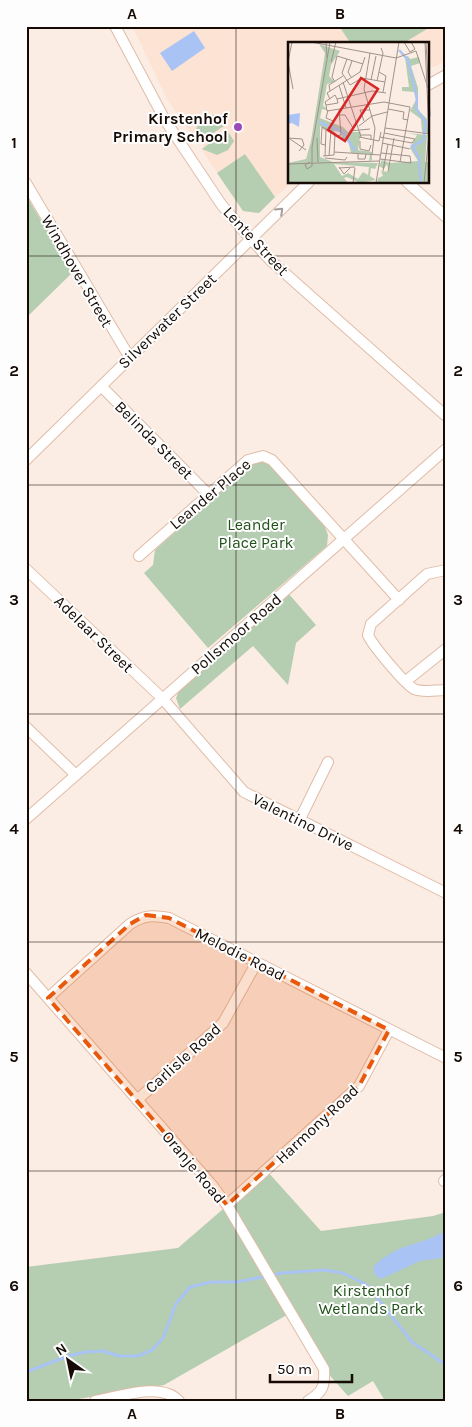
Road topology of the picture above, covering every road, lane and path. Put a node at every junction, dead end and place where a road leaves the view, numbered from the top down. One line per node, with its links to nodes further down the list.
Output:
1 (115, 26): 8 (street, Lente Street)
2 (446, 75): 3 (street)
3 (430, 85)
4 (26, 183): 9 (street, Windhover Street)
5 (307, 184): 8 (street, Silverwater Street, one-way to 5)
6 (409, 184): 7 (street)
7 (446, 217)
8 (251, 239): 9 (street, Silverwater Street); 11 (street, Lente Street)
9 (130, 358): 10 (street, Silverwater Street)
10 (101, 386): 13 (street, Silverwater Street); 14 (street, Belinda Street)
11 (446, 416)
12 (446, 449): 15 (street, Pollsmoor Road)
13 (27, 456)
14 (208, 494): 15 (street, Leander Place); 16 (street, Leander Place)
15 (344, 539): 19 (street); 23 (street, Pollsmoor Road)
16 (139, 556)
17 (26, 569): 23 (street, Adelaar Street)
18 (446, 570): 19 (street)
19 (399, 600): 21 (street)
20 (446, 649): 21 (street)
21 (406, 681): 22 (street)
22 (446, 690)
23 (163, 699): 26 (street, Pollsmoor Road); 28 (street, Valentino Drive)
24 (26, 727): 26 (street)
25 (328, 762): 28 (street)
26 (76, 775): 27 (street, Pollsmoor Road)
27 (26, 819)
28 (300, 819): 29 (street, Valentino Drive)
29 (446, 893)
30 (257, 962): 32 (street, Melodie Road); 33 (street, Melodie Road); 35 (street, Carlisle Road)
31 (26, 973): 32 (street, Oranje Road)
32 (48, 998): 35 (street, Oranje Road)
33 (389, 1030): 34 (street, Melodie Road); 36 (street, Harmony Road)
34 (446, 1058)
35 (137, 1100): 36 (street, Oranje Road)
36 (227, 1205): 39 (street, Oranje Road)
37 (95, 1401): 38 (street)
38 (179, 1401)
39 (308, 1401)

